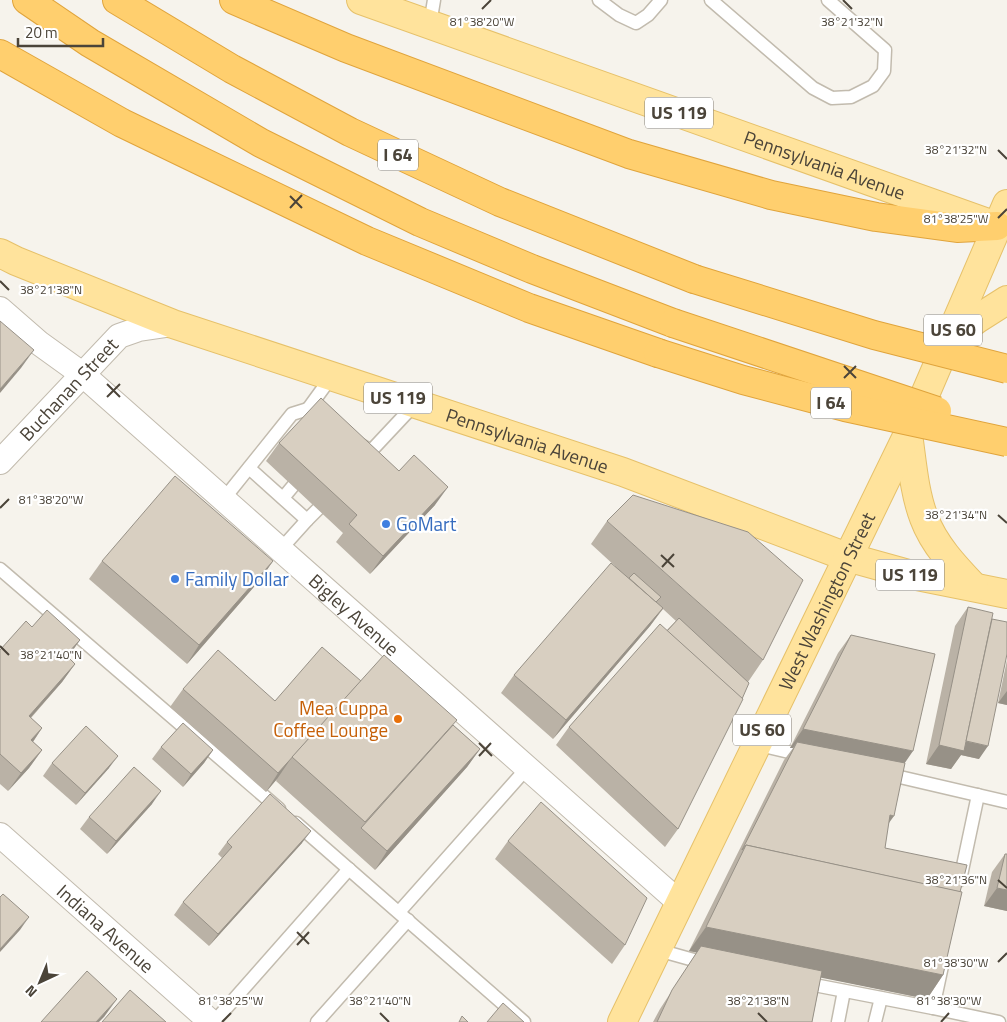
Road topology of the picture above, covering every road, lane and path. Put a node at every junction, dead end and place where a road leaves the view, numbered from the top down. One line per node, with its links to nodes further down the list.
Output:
1 (27, 0): 24 (highway, bridge)
2 (117, 0): 17 (highway, I 64, bridge)
3 (234, 0): 11 (highway)
4 (599, 0): 5 (lane)
5 (661, 0)
6 (711, 0): 7 (lane)
7 (828, 0)
8 (371, 1): 9 (main road, Pennsylvania Avenue / US 119)
9 (432, 12): 11 (main road, Pennsylvania Avenue / US 119)
10 (0, 54): 26 (highway, I 64, bridge)
11 (1004, 220): 16 (main road, West Washington Street / US 60)
12 (0, 253): 15 (main road, Pennsylvania Avenue / US 119)
13 (1007, 300): 16 (main road)
14 (0, 309): 18 (street, Bigley Avenue)
15 (173, 324): 18 (street, Buchanan Street); 19 (main road, Pennsylvania Avenue / US 119)
16 (948, 341): 23 (main road, West Washington Street / US 60)
17 (1007, 369)
18 (82, 374): 27 (street, Buchanan Street); 31 (street, Bigley Avenue)
19 (332, 376): 20 (main road, Pennsylvania Avenue / US 119); 21 (lane)
20 (416, 403): 25 (lane); 35 (main road, Pennsylvania Avenue / US 119)
21 (308, 409): 22 (lane); 28 (lane)
22 (332, 426)
23 (908, 434): 35 (main road, West Washington Street / US 60); 37 (main road)
24 (1007, 434)
25 (348, 436)
26 (1007, 442)
27 (0, 462)
28 (249, 468): 30 (lane); 31 (lane)
29 (293, 486): 30 (lane)
30 (283, 498): 33 (lane)
31 (224, 500): 34 (street, Bigley Avenue)
32 (318, 509): 33 (lane)
33 (308, 520): 34 (lane)
34 (280, 550): 41 (street, Bigley Avenue)
35 (847, 558): 37 (main road, Pennsylvania Avenue / US 119); 39 (main road, West Washington Street / US 60)
36 (0, 569): 46 (lane)
37 (974, 587): 38 (main road, Pennsylvania Avenue)
38 (1007, 594)
39 (756, 744): 40 (lane); 48 (main road, West Washington Street / US 60)
40 (814, 758)
41 (527, 768): 48 (street, Bigley Avenue); 49 (lane)
42 (872, 771): 43 (lane)
43 (978, 795): 44 (lane); 47 (lane)
44 (1007, 802)
45 (0, 836): 57 (street, Indiana Avenue)
46 (349, 869): 49 (lane); 57 (lane)
47 (958, 892)
48 (680, 904): 50 (main road, West Washington Street / US 60)
49 (403, 916): 58 (lane); 59 (lane)
50 (658, 950): 52 (lane); 60 (main road, West Washington Street / US 60)
51 (946, 950): 56 (lane)
52 (724, 967)
53 (789, 980): 54 (lane)
54 (844, 991): 55 (lane); 61 (lane)
55 (880, 998): 56 (lane); 62 (lane)
56 (933, 1008): 63 (lane)
57 (212, 1022)
58 (317, 1022)
59 (524, 1022)
60 (622, 1022)
61 (838, 1022)
62 (875, 1022)
63 (999, 1022)

